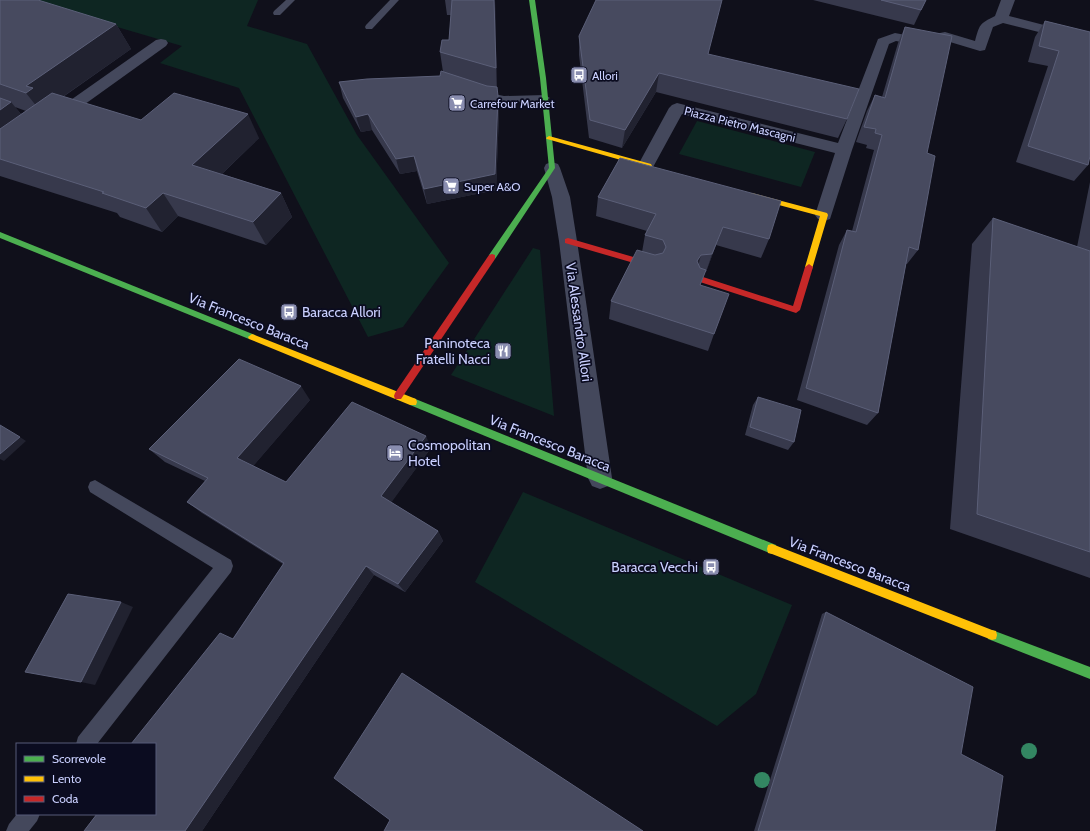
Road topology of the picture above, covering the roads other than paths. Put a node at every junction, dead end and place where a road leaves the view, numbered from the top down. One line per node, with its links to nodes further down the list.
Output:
1 (292, 0): 5 (lane)
2 (395, 0): 7 (lane)
3 (532, 0): 11 (street, Via Alessandro Allori)
4 (1008, 0): 6 (street)
5 (277, 14)
6 (1001, 18): 8 (street); 14 (street)
7 (369, 27)
8 (1090, 41)
9 (161, 44): 12 (street)
10 (474, 92): 11 (lane)
11 (545, 98): 13 (street, Via Alessandro Allori)
12 (42, 125)
13 (549, 138): 15 (street, Piazza Pietro Mascagni); 16 (street, Via Alessandro Allori)
14 (844, 150): 15 (street, Piazza Pietro Mascagni); 18 (street)
15 (653, 167)
16 (552, 168): 20 (street, Via Alessandro Allori); 23 (street)
17 (743, 192): 18 (street)
18 (824, 215): 22 (street)
19 (0, 235): 23 (street, Via Francesco Baracca)
20 (568, 241): 21 (street); 24 (street, Via Alessandro Allori)
21 (651, 265)
22 (703, 280)
23 (398, 396): 24 (street, Via Francesco Baracca)
24 (600, 478): 26 (street, Via Francesco Baracca)
25 (95, 487): 27 (lane)
26 (1090, 673)
27 (86, 743)
28 (29, 815): 29 (lane)
29 (16, 831)

